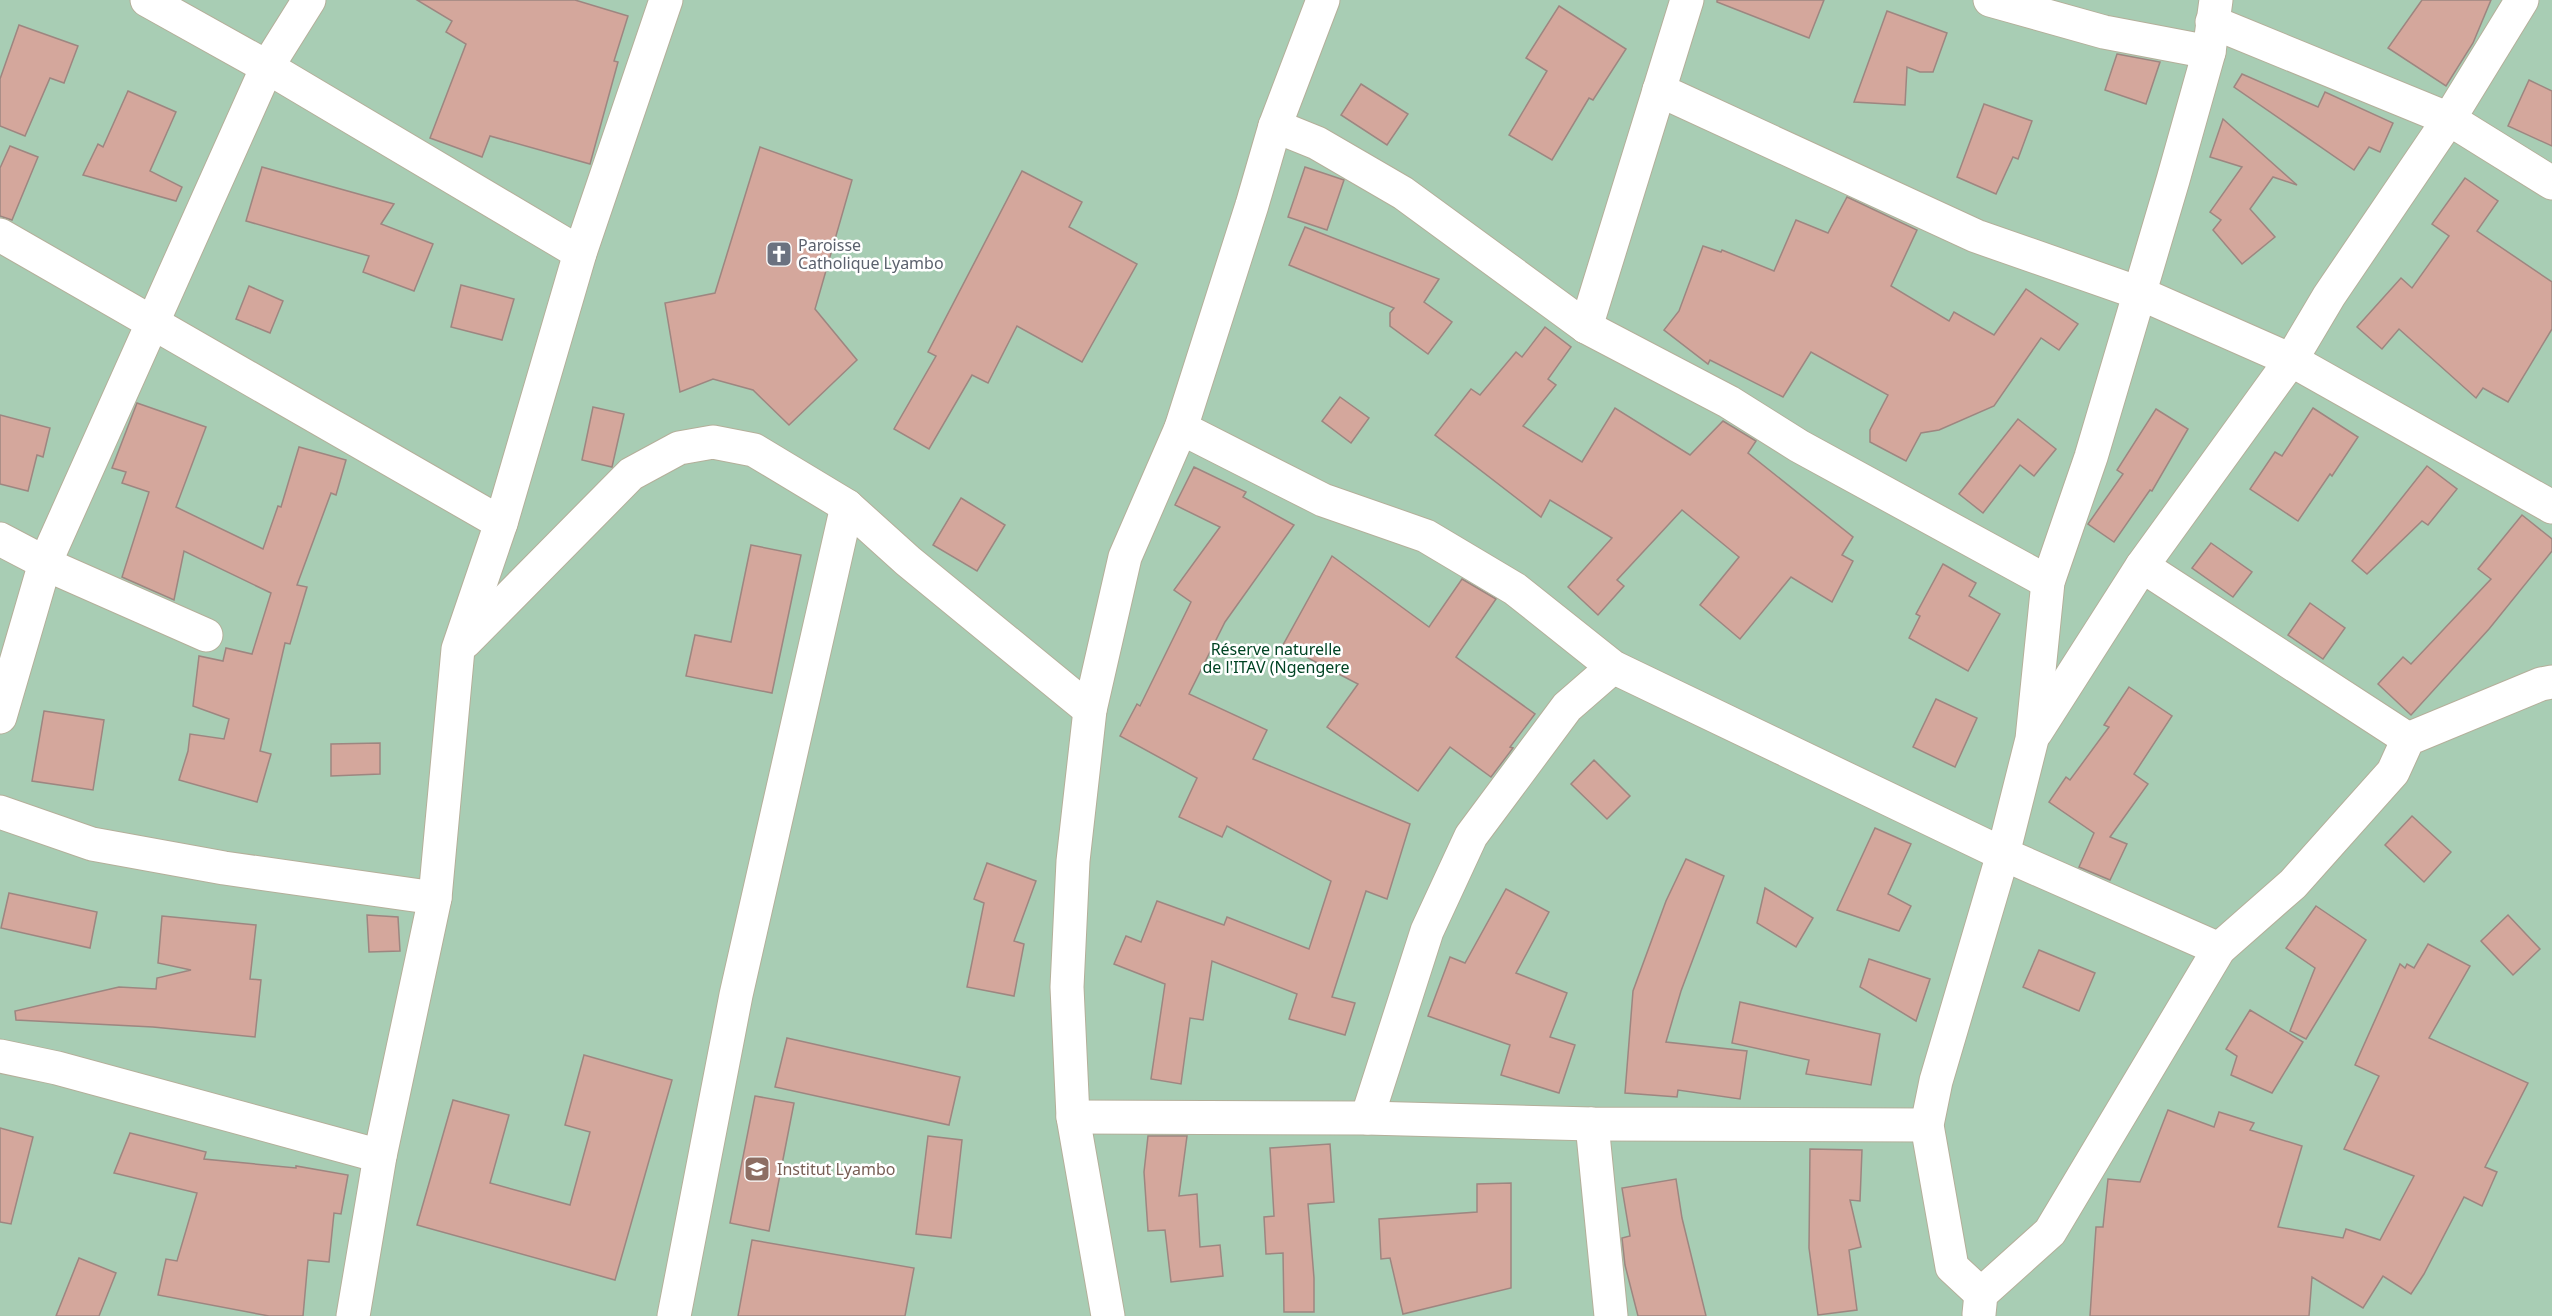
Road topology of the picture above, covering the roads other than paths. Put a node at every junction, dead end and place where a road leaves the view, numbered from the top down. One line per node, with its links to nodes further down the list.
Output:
1 (147, 0): 9 (street)
2 (309, 0): 9 (street)
3 (1323, 0): 12 (street)
4 (1687, 0): 10 (street)
5 (1990, 0): 8 (street)
6 (2522, 0): 11 (street)
7 (656, 4): 15 (street)
8 (2213, 24): 11 (street); 16 (street)
9 (267, 67): 15 (street); 17 (street)
10 (1659, 90): 16 (street); 18 (street)
11 (2449, 119): 13 (street); 19 (street)
12 (1275, 126): 18 (street); 20 (street)
13 (2552, 183)
14 (0, 235): 17 (street)
15 (580, 253): 23 (street)
16 (2139, 293): 19 (street); 27 (street)
17 (152, 323): 23 (street); 25 (street)
18 (1586, 327): 27 (street)
19 (2291, 360): 22 (street); 26 (street)
20 (1181, 428): 30 (street); 32 (street)
21 (847, 506): 29 (street); 32 (street); 48 (street)
22 (2552, 507)
23 (501, 523): 29 (street)
24 (0, 539): 25 (street)
25 (45, 563): 28 (street); 33 (street)
26 (2142, 566): 34 (street); 35 (street)
27 (2048, 582): 34 (street)
28 (206, 635)
29 (458, 649): 38 (street)
30 (1613, 667): 37 (street); 42 (street)
31 (2548, 676): 35 (street)
32 (1090, 710): 41 (street)
33 (0, 717)
34 (2032, 739): 37 (street)
35 (2408, 739): 39 (street)
36 (0, 812): 38 (street)
37 (2003, 855): 39 (street); 44 (street)
38 (435, 898): 45 (street)
39 (2219, 949): 46 (street)
40 (0, 1056): 45 (street)
41 (1073, 1117): 42 (street); 49 (street)
42 (1367, 1118): 43 (street)
43 (1592, 1124): 44 (street); 50 (street)
44 (1927, 1125): 46 (street)
45 (380, 1156): 47 (street)
46 (1980, 1305)
47 (353, 1316)
48 (674, 1316)
49 (1108, 1316)
50 (1611, 1316)

